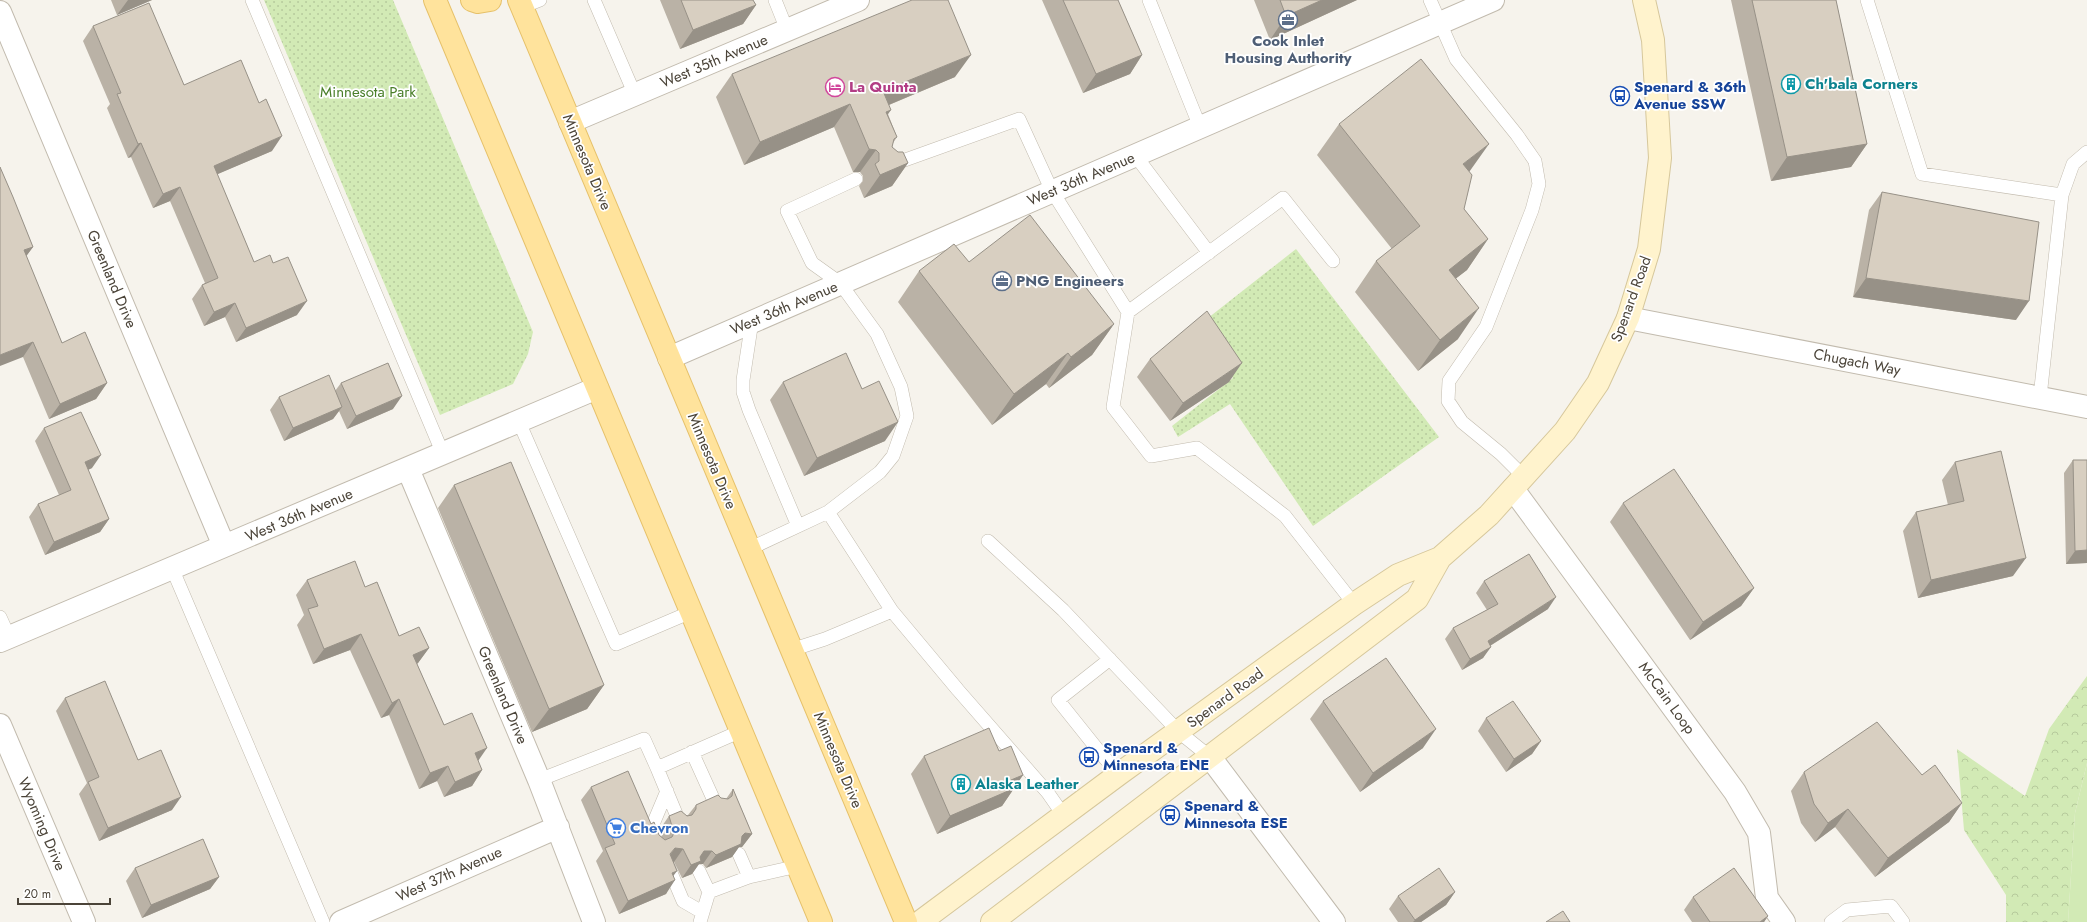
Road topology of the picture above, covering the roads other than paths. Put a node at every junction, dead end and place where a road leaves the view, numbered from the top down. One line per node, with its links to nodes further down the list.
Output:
1 (252, 0): 37 (lane)
2 (435, 0): 33 (main road)
3 (472, 0): 4 (main road)
4 (490, 0)
5 (594, 0): 17 (lane)
6 (774, 0): 16 (lane)
7 (858, 0): 16 (street, West 35th Avenue)
8 (1149, 0): 19 (lane)
9 (1430, 0): 15 (lane)
10 (1493, 0): 15 (street, West 36th Avenue)
11 (1644, 0): 30 (main road, Spenard Road)
12 (1867, 0): 25 (lane)
13 (527, 2): 18 (main road, Minnesota Drive)
14 (0, 12): 43 (street, Greenland Drive)
15 (1439, 23): 19 (street, West 36th Avenue); 39 (lane)
16 (787, 30): 17 (street, West 35th Avenue)
17 (635, 95): 18 (street, West 35th Avenue)
18 (570, 122): 32 (main road, Minnesota Drive)
19 (1200, 127): 21 (street, West 36th Avenue)
20 (2087, 152): 25 (lane)
21 (1135, 155): 24 (street, West 36th Avenue); 26 (lane)
22 (884, 167): 24 (lane)
23 (856, 179): 28 (lane)
24 (1052, 191): 28 (street, West 36th Avenue); 29 (lane)
25 (2062, 195): 34 (lane)
26 (1209, 253): 27 (lane); 29 (lane)
27 (1333, 261)
28 (840, 283): 31 (street, West 36th Avenue); 40 (lane)
29 (1128, 312): 47 (lane)
30 (1628, 318): 34 (street, Chugach Way); 39 (main road, Spenard Road)
31 (752, 321): 32 (street, West 36th Avenue); 41 (lane)
32 (669, 358): 44 (main road, Minnesota Drive)
33 (598, 388): 36 (street, West 36th Avenue); 49 (main road)
34 (2040, 397): 35 (street, Chugach Way)
35 (2087, 407)
36 (519, 422): 37 (street, West 36th Avenue); 49 (lane)
37 (443, 454): 38 (street, West 36th Avenue)
38 (408, 468): 43 (street, West 36th Avenue); 61 (street, Greenland Drive)
39 (1518, 483): 45 (main road, Spenard Road); 84 (street, McCain Loop)
40 (828, 512): 41 (lane); 48 (lane)
41 (798, 526): 44 (lane)
42 (988, 541): 53 (lane)
43 (224, 546): 46 (street, West 36th Avenue)
44 (749, 549): 52 (main road, Minnesota Drive)
45 (1440, 558): 47 (main road, Spenard Road); 58 (main road, Spenard Road)
46 (172, 568): 51 (street, West 36th Avenue); 76 (lane)
47 (1354, 604): 56 (main road, Spenard Road)
48 (892, 611): 52 (lane); 64 (lane)
49 (691, 612): 55 (main road)
50 (0, 617): 51 (lane)
51 (4, 639)
52 (791, 650): 80 (main road, Minnesota Drive)
53 (1110, 659): 56 (lane); 60 (lane)
54 (0, 725): 75 (street, Wyoming Drive)
55 (741, 732): 57 (lane); 69 (main road)
56 (1179, 732): 58 (lane); 60 (main road, Spenard Road)
57 (692, 752): 59 (lane); 63 (lane)
58 (1210, 757): 82 (main road, Spenard Road); 83 (street)
59 (657, 768): 61 (lane); 62 (lane)
60 (1119, 774): 64 (main road, Spenard Road)
61 (539, 780): 66 (street, Greenland Drive)
62 (667, 791): 65 (lane); 67 (lane)
63 (716, 805)
64 (1064, 816): 81 (main road, Spenard Road)
65 (679, 821)
66 (558, 826): 77 (street, West 37th Avenue); 78 (street, Greenland Drive)
67 (657, 845)
68 (739, 854): 72 (lane)
69 (798, 866): 72 (lane); 79 (main road)
70 (669, 868): 74 (lane)
71 (699, 871): 73 (lane)
72 (749, 877): 73 (lane)
73 (709, 892): 74 (lane)
74 (701, 917)
75 (84, 922)
76 (322, 922)
77 (341, 922)
78 (594, 922)
79 (821, 922)
80 (906, 922)
81 (920, 922)
82 (992, 922)
83 (1334, 922)
84 (1784, 922)
85 (1831, 922): 86 (lane)
86 (1903, 922)

